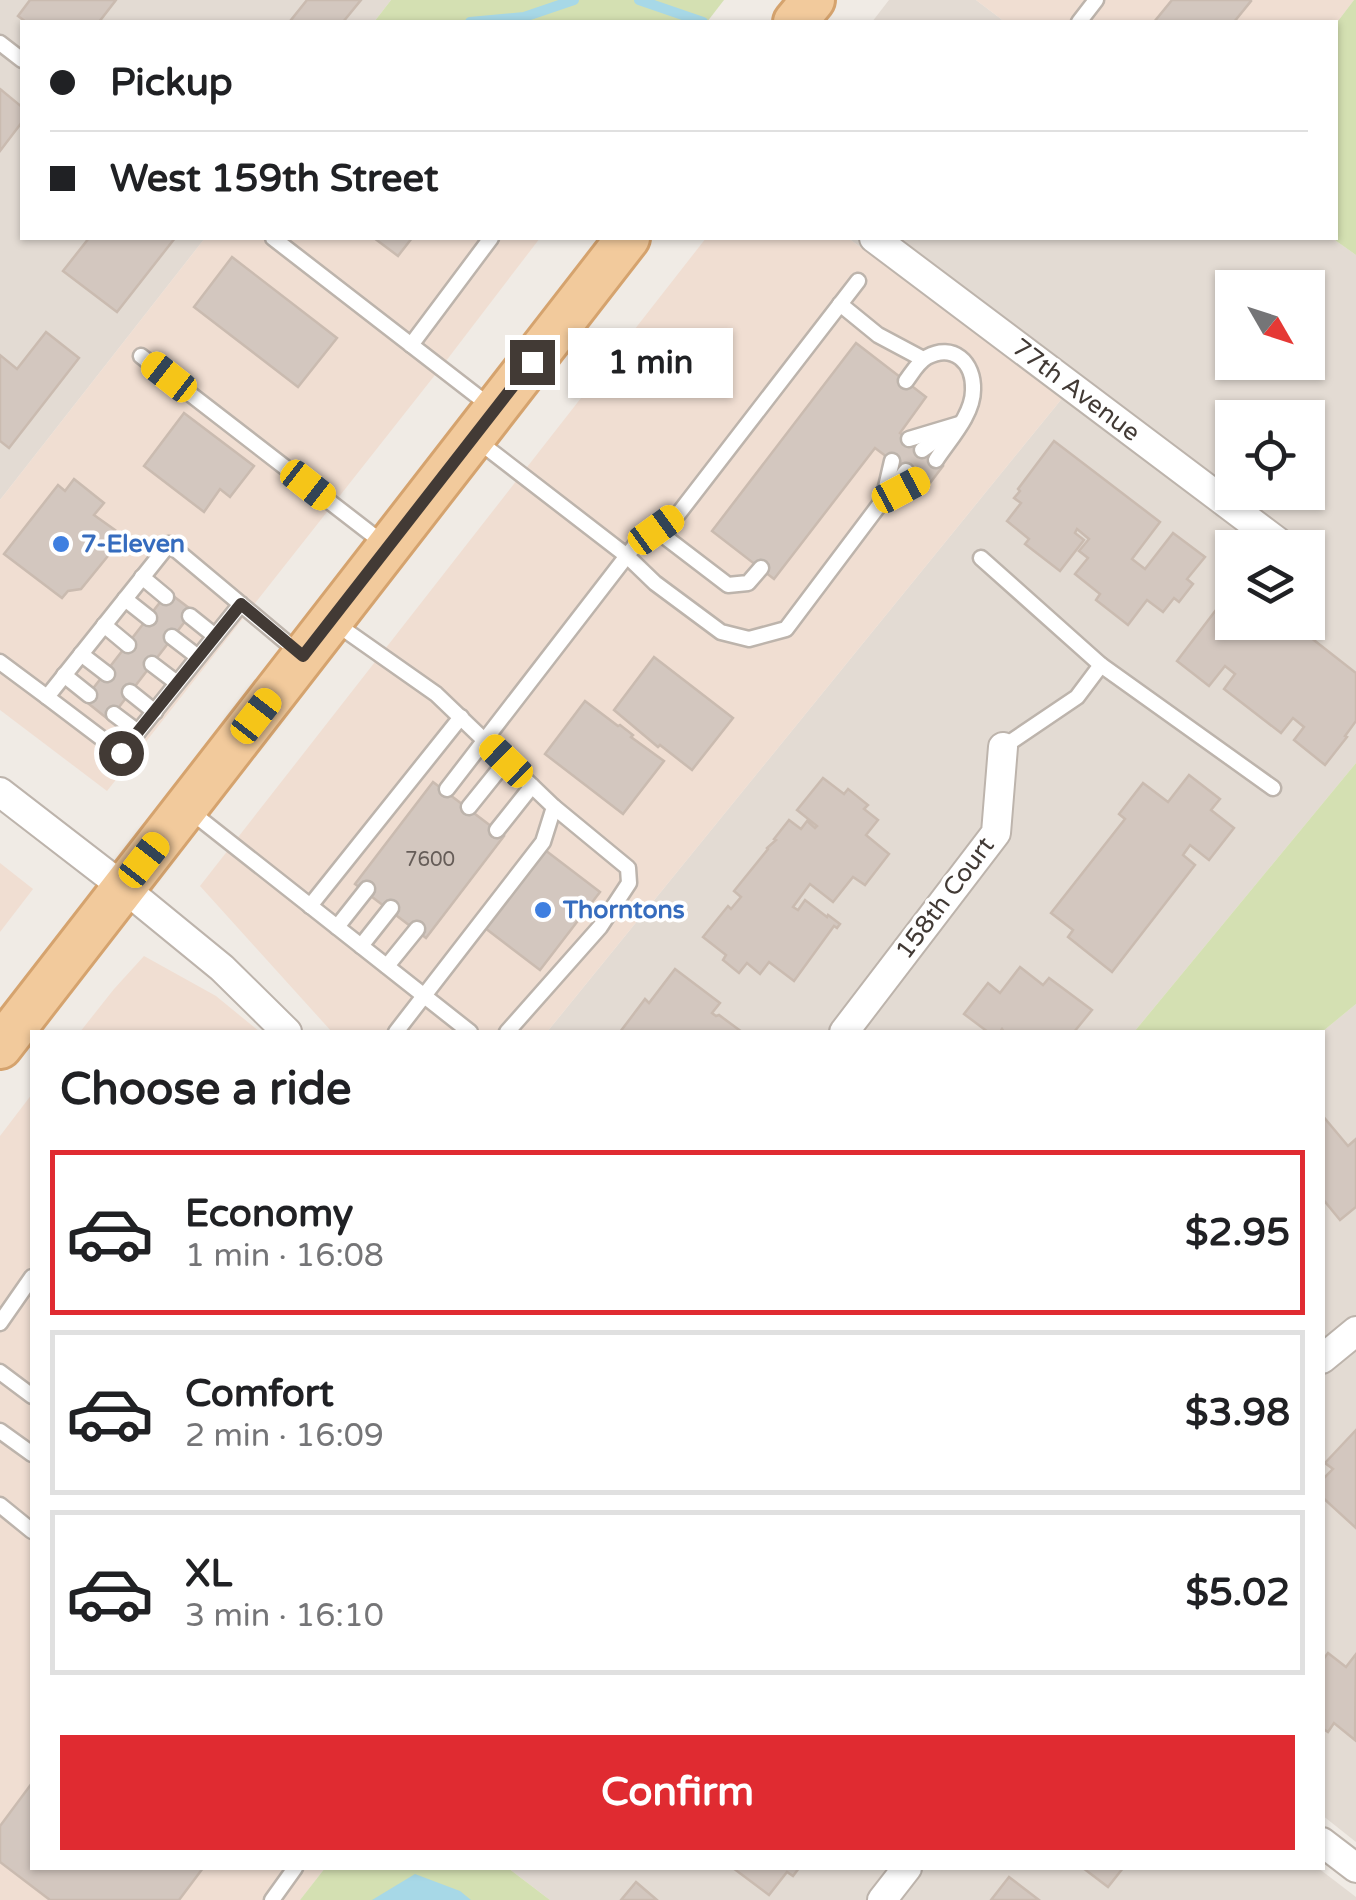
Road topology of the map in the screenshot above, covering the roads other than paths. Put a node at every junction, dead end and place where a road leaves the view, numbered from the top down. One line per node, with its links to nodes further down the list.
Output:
1 (812, 0): 3 (main road)
2 (1096, 0): 4 (lane)
3 (797, 20)
4 (1080, 20)
5 (0, 42): 6 (lane)
6 (20, 58)
7 (276, 240): 13 (lane)
8 (489, 240): 13 (lane)
9 (626, 240): 17 (main road)
10 (877, 240): 27 (street, 77th Avenue)
11 (858, 281): 12 (lane)
12 (840, 304): 15 (lane); 26 (lane)
13 (411, 345): 17 (lane)
14 (141, 356): 28 (lane)
15 (923, 359): 16 (lane); 18 (lane)
16 (906, 381)
17 (484, 424): 28 (main road); 29 (lane)
18 (960, 424): 19 (lane); 20 (lane); 22 (lane)
19 (908, 440)
20 (922, 450)
21 (892, 460): 25 (lane)
22 (936, 460)
23 (906, 471): 25 (lane)
24 (919, 481): 25 (lane)
25 (884, 500): 29 (lane)
26 (656, 530): 29 (lane); 31 (lane)
27 (1262, 530)
28 (388, 546): 38 (main road)
29 (627, 556): 59 (lane)
30 (981, 558): 48 (lane)
31 (761, 568)
32 (142, 577): 33 (lane); 34 (lane); 35 (lane)
33 (166, 596)
34 (125, 599): 37 (lane); 39 (lane)
35 (241, 604): 41 (lane); 44 (lane)
36 (190, 616): 41 (lane)
37 (149, 618)
38 (331, 620): 44 (main road); 57 (lane)
39 (104, 625): 42 (lane); 43 (lane)
40 (172, 636): 45 (lane)
41 (215, 636): 45 (lane)
42 (128, 645)
43 (81, 654): 49 (lane); 50 (lane)
44 (303, 656): 66 (main road)
45 (198, 657): 51 (lane)
46 (0, 662): 54 (lane)
47 (152, 664): 51 (lane)
48 (1101, 665): 60 (lane); 63 (lane)
49 (107, 674)
50 (64, 675): 53 (lane); 54 (lane)
51 (177, 684): 55 (lane)
52 (130, 692): 55 (lane)
53 (90, 695)
54 (47, 696): 58 (lane)
55 (154, 712): 58 (lane)
56 (114, 714): 58 (lane)
57 (461, 717): 59 (lane); 72 (lane)
58 (138, 732)
59 (486, 741): 61 (lane); 64 (lane)
60 (1003, 747): 83 (street, 158th Court)
61 (506, 761): 62 (lane); 67 (lane)
62 (532, 786): 68 (lane); 69 (lane)
63 (1272, 788)
64 (446, 789)
65 (0, 792): 70 (street)
66 (185, 807): 70 (main road); 72 (lane)
67 (469, 807)
68 (554, 807): 78 (lane); 82 (lane)
69 (497, 830)
70 (123, 887): 79 (street); 84 (main road)
71 (367, 889): 74 (lane)
72 (310, 906): 74 (lane)
73 (391, 908): 76 (lane)
74 (336, 927): 76 (lane)
75 (418, 929): 77 (lane)
76 (361, 946): 77 (lane)
77 (387, 966): 78 (lane)
78 (425, 996): 80 (lane); 81 (lane)
79 (285, 1030)
80 (398, 1030)
81 (468, 1030)
82 (510, 1030)
83 (846, 1030)
84 (0, 1047)
85 (30, 1280): 86 (lane)
86 (0, 1323)
87 (1356, 1330): 88 (street)
88 (1325, 1356)
89 (0, 1372): 90 (lane)
90 (30, 1394)
91 (0, 1432): 92 (lane)
92 (30, 1453)
93 (0, 1505): 94 (lane)
94 (30, 1529)
95 (1325, 1844): 96 (street)
96 (1356, 1868)
97 (294, 1870): 99 (lane)
98 (905, 1870): 100 (street)
99 (272, 1900)
100 (882, 1900)

